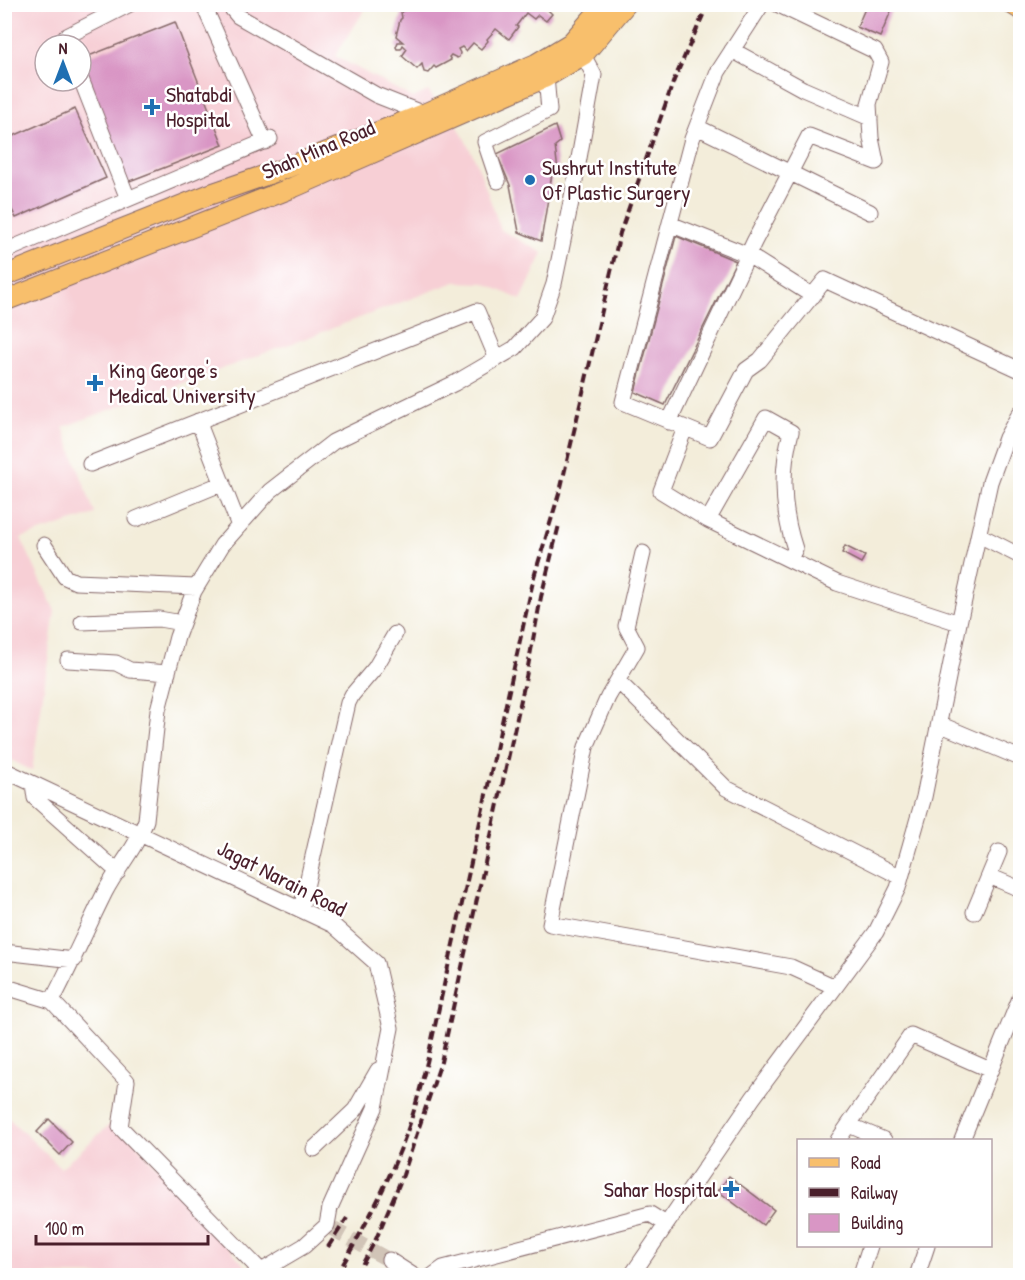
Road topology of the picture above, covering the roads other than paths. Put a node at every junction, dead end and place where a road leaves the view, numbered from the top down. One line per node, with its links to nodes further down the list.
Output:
1 (130, 4): 10 (street)
2 (203, 4): 21 (street)
3 (228, 4): 16 (street)
4 (604, 4): 11 (main road, Shah Mina Road)
5 (626, 4): 11 (main road, Shah Mina Road)
6 (762, 4): 12 (street)
7 (777, 4): 15 (street)
8 (1012, 4): 9 (main road)
9 (1020, 9)
10 (73, 33)
11 (577, 49): 13 (main road, Shah Mina Road); 16 (main road, Shah Mina Road); 32 (street)
12 (732, 50): 15 (street); 17 (street)
13 (546, 77): 16 (main road, Shah Mina Road); 19 (street)
14 (86, 93): 21 (street)
15 (870, 118): 18 (street)
16 (428, 120): 20 (main road, Shah Mina Road); 23 (main road, Shah Mina Road)
17 (697, 127): 18 (street); 24 (street)
18 (789, 172): 22 (street); 26 (street)
19 (498, 181)
20 (217, 192): 23 (main road); 27 (main road, Shah Mina Road)
21 (128, 200): 25 (street)
22 (870, 212)
23 (225, 213): 29 (main road, Shah Mina Road)
24 (670, 224): 26 (street); 36 (street)
25 (7, 249): 28 (street)
26 (748, 255): 30 (street); 36 (street)
27 (50, 259): 28 (main road, Shah Mina Road); 29 (main road)
28 (11, 274)
29 (58, 279): 31 (main road, Shah Mina Road)
30 (813, 296): 33 (street); 37 (street)
31 (4, 301)
32 (497, 359): 35 (street); 42 (street)
33 (1020, 370)
34 (1020, 413): 43 (street)
35 (198, 422): 38 (street); 39 (street)
36 (669, 422): 37 (street)
37 (685, 429): 41 (street)
38 (90, 464)
39 (223, 483): 40 (street); 42 (street)
40 (136, 519)
41 (708, 520): 47 (street); 47 (street)
42 (239, 526): 48 (street)
43 (979, 535): 46 (street); 51 (street)
44 (44, 545): 48 (street)
45 (643, 553): 55 (street)
46 (1020, 556)
47 (790, 559): 51 (street)
48 (196, 587): 50 (street)
49 (82, 622): 50 (street)
50 (182, 623): 54 (street)
51 (959, 623): 56 (street)
52 (395, 634): 66 (street)
53 (68, 660): 54 (street)
54 (168, 673): 60 (street)
55 (618, 681): 64 (street); 70 (street)
56 (939, 724): 57 (street); 64 (street)
57 (1020, 758)
58 (4, 770): 59 (street, Jagat Narain Road)
59 (33, 784): 60 (street, Jagat Narain Road); 62 (street)
60 (141, 834): 62 (street); 66 (street, Jagat Narain Road)
61 (999, 852): 63 (street)
62 (118, 872): 69 (street)
63 (989, 876): 65 (street); 67 (street)
64 (901, 877): 70 (street)
65 (1020, 889)
66 (301, 909): 74 (street, Jagat Narain Road)
67 (974, 912)
68 (4, 952): 69 (street)
69 (74, 960): 73 (street)
70 (835, 987): 81 (street)
71 (5, 988): 73 (street)
72 (1020, 998): 75 (street)
73 (52, 1001): 85 (street)
74 (385, 1057): 80 (street); 85 (street, Jagat Narain Road)
75 (990, 1070): 76 (street); 79 (street)
76 (849, 1125): 77 (street); 78 (street)
77 (839, 1139)
78 (882, 1139)
79 (962, 1139)
80 (314, 1149)
81 (666, 1224): 88 (street); 89 (street)
82 (869, 1247): 86 (street)
83 (926, 1247): 90 (street)
84 (388, 1260): 87 (street)
85 (257, 1273)
86 (861, 1274)
87 (414, 1275)
88 (432, 1275)
89 (631, 1275)
90 (917, 1275)

